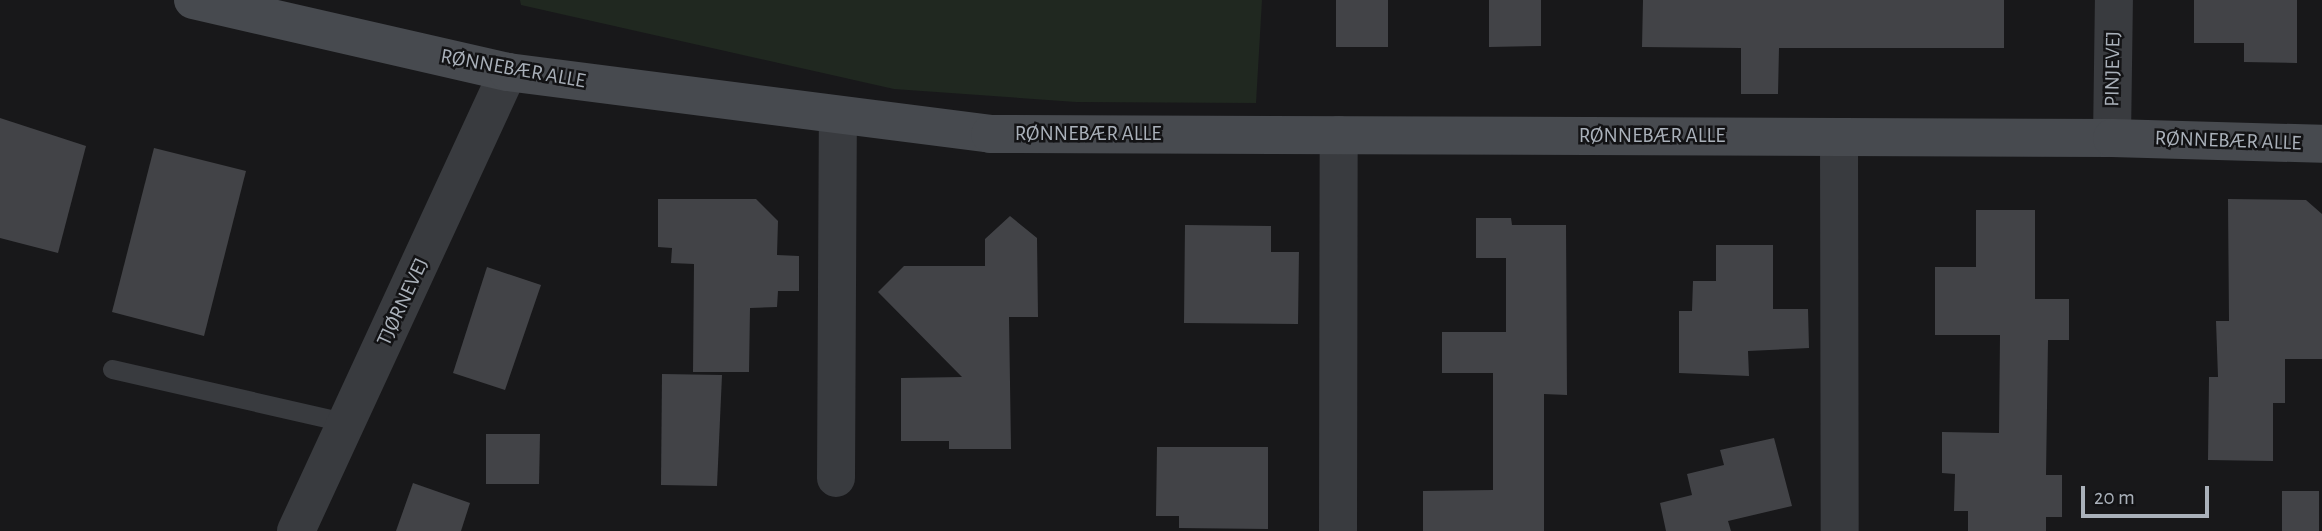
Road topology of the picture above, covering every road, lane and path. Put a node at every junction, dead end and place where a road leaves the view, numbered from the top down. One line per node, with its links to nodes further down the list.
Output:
1 (193, 0): 3 (main road, RØNNEBÆR ALLE)
2 (2114, 0): 7 (street, PINJEVEJ)
3 (508, 72): 4 (main road, RØNNEBÆR ALLE); 10 (street, TJØRNEVEJ)
4 (838, 117): 5 (main road, RØNNEBÆR ALLE); 11 (street)
5 (1339, 135): 6 (main road, RØNNEBÆR ALLE); 13 (street)
6 (1839, 137): 7 (main road, RØNNEBÆR ALLE); 14 (street)
7 (2112, 138): 8 (main road, RØNNEBÆR ALLE)
8 (2322, 144)
9 (112, 369): 10 (lane)
10 (347, 423): 12 (street, TJØRNEVEJ)
11 (836, 478)
12 (296, 531)
13 (1338, 531)
14 (1840, 531)

